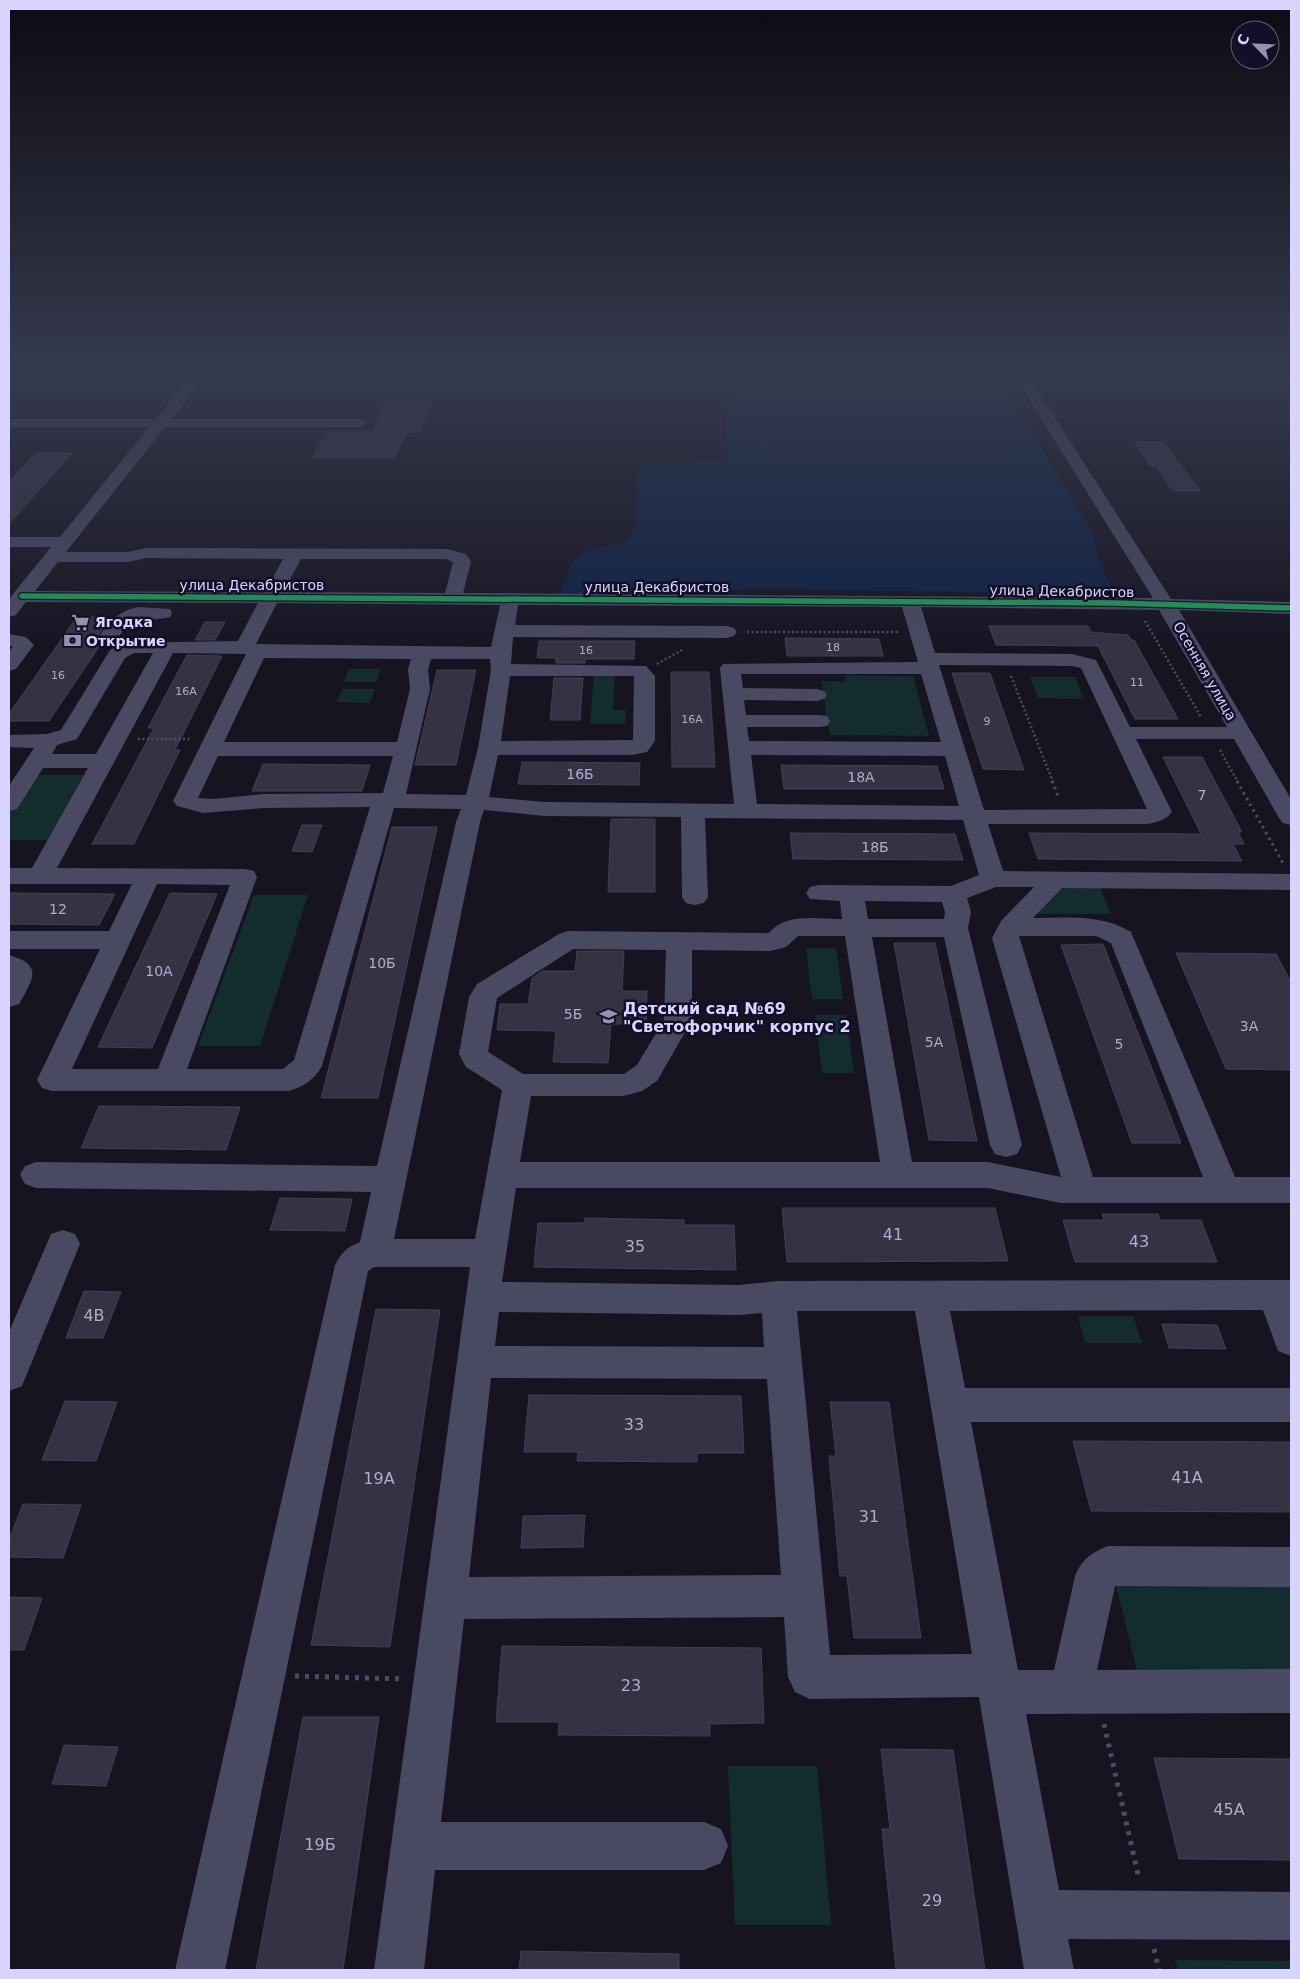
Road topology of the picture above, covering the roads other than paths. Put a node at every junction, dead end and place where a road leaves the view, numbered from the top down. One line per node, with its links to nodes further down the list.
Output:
1 (126, 466): 4 (street)
2 (1078, 466): 12 (street, Осенняя улица)
3 (9, 542): 4 (street)
4 (66, 542): 6 (street)
5 (295, 553): 6 (street); 11 (street); 13 (street)
6 (53, 557): 7 (street)
7 (22, 596): 11 (street, улица Декабристов); 15 (street)
8 (510, 599): 9 (street, улица Декабристов); 13 (street, улица Декабристов); 16 (street)
9 (723, 600): 10 (street, улица Декабристов); 17 (street)
10 (910, 602): 12 (street, улица Декабристов); 24 (street)
11 (264, 605): 13 (street, улица Декабристов); 18 (street); 21 (street)
12 (1166, 605): 14 (street, улица Декабристов); 34 (street, Осенняя улица)
13 (450, 606)
14 (1291, 608)
15 (9, 611)
16 (504, 631): 17 (street); 23 (street)
17 (726, 632): 26 (street)
18 (110, 635)
19 (9, 640): 25 (street)
20 (166, 647): 21 (street); 36 (street); 43 (street)
21 (251, 649): 22 (street); 37 (street)
22 (422, 653): 23 (street); 40 (street)
23 (500, 661): 38 (street); 38 (street)
24 (928, 664): 26 (street); 33 (street); 41 (street)
25 (9, 665)
26 (730, 668): 27 (street)
27 (733, 694): 28 (street); 30 (street)
28 (775, 695): 29 (street); 31 (street)
29 (817, 695)
30 (736, 720): 31 (street); 39 (street)
31 (778, 721): 32 (street)
32 (819, 721)
33 (1123, 733): 34 (street); 49 (street)
34 (1241, 733): 50 (street, Осенняя улица)
35 (9, 741): 36 (street)
36 (49, 741): 42 (street)
37 (212, 744): 40 (street); 44 (street)
38 (489, 748): 45 (street)
39 (740, 748): 41 (street); 48 (street)
40 (406, 749): 44 (street)
41 (954, 749): 49 (street)
42 (36, 761): 43 (street); 46 (street)
43 (102, 761): 52 (street)
44 (388, 801): 45 (street); 69 (street)
45 (476, 801): 47 (street); 75 (street)
46 (9, 804)
47 (693, 809): 48 (street); 60 (street)
48 (746, 810): 49 (street)
49 (974, 815): 54 (street)
50 (1291, 818)
51 (9, 876): 52 (street)
52 (40, 876): 53 (street)
53 (148, 876): 65 (street); 69 (street)
54 (993, 879): 55 (street); 59 (street)
55 (1055, 880): 56 (street); 61 (street)
56 (1291, 882)
57 (819, 893): 58 (street)
58 (852, 894): 59 (street); 62 (street)
59 (953, 894): 63 (street)
60 (695, 898)
61 (1010, 927): 76 (street); 77 (street)
62 (857, 928): 63 (street); 66 (street); 74 (street)
63 (955, 928): 71 (street)
64 (9, 940): 65 (street)
65 (116, 940): 69 (street)
66 (679, 941): 70 (street); 70 (street)
67 (9, 964): 68 (street)
68 (9, 997)
69 (168, 1081)
70 (518, 1085): 73 (street)
71 (1006, 1145)
72 (36, 1174): 75 (street)
73 (504, 1175): 74 (street); 81 (street)
74 (898, 1175): 76 (street)
75 (390, 1179): 80 (street)
76 (1082, 1190): 77 (street)
77 (1224, 1190): 78 (street)
78 (1291, 1190)
79 (63, 1244): 89 (street)
80 (374, 1253): 81 (street); 102 (street)
81 (489, 1253): 85 (street)
82 (1283, 1295): 84 (street); 86 (street)
83 (778, 1296): 84 (street); 85 (street); 88 (street)
84 (930, 1296): 90 (street)
85 (484, 1297): 87 (street)
86 (1291, 1340)
87 (476, 1362): 88 (street); 94 (street)
88 (784, 1363): 93 (street)
89 (9, 1374)
90 (949, 1404): 91 (street); 95 (street)
91 (1291, 1405)
92 (1291, 1567): 96 (street)
93 (802, 1596): 94 (street); 95 (street)
94 (446, 1598): 98 (street)
95 (998, 1683): 96 (street); 100 (street)
96 (1084, 1690): 97 (street)
97 (1291, 1691)
98 (414, 1846): 99 (street); 103 (street)
99 (704, 1846)
100 (1039, 1914): 101 (street); 104 (street)
101 (1291, 1916)
102 (200, 1970)
103 (399, 1970)
104 (1049, 1970)

